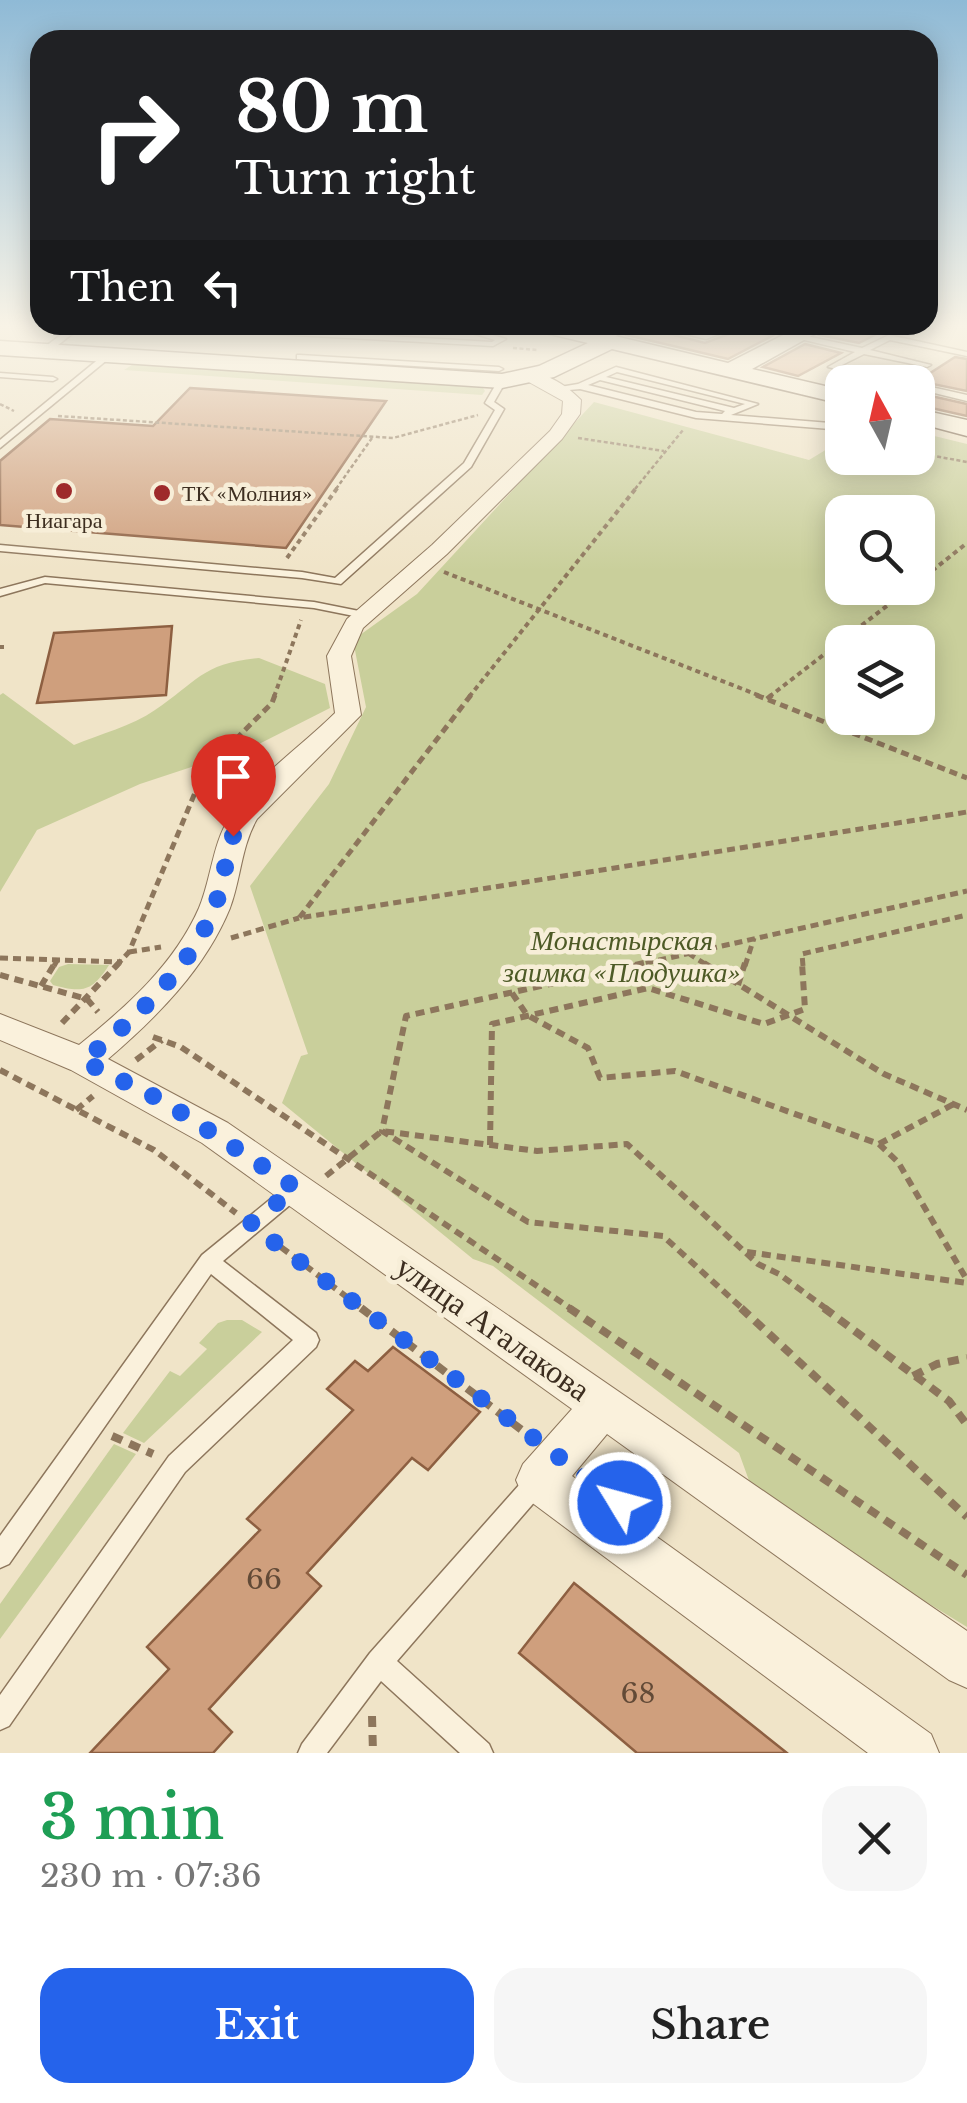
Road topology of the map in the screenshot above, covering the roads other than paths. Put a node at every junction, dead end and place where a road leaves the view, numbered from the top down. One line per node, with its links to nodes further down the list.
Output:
1 (46, 408): 12 (lane)
2 (500, 408): 14 (lane)
3 (573, 408): 17 (street)
4 (663, 408): 8 (lane)
5 (722, 408): 7 (lane)
6 (744, 408): 7 (lane)
7 (735, 411): 8 (lane)
8 (718, 417): 10 (lane)
9 (935, 420): 11 (street)
10 (825, 426)
11 (967, 428)
12 (0, 445)
13 (0, 548): 14 (lane)
14 (338, 581): 16 (lane)
15 (0, 593): 16 (lane)
16 (314, 605): 17 (lane)
17 (364, 615): 19 (street)
18 (0, 1026): 19 (street, улица Агалакова)
19 (83, 1061): 20 (street, улица Агалакова)
20 (300, 1191): 21 (lane); 22 (street, улица Агалакова)
21 (209, 1261): 24 (lane); 27 (lane)
22 (604, 1405): 23 (street); 26 (street, улица Агалакова)
23 (549, 1469): 25 (lane); 30 (street)
24 (0, 1556)
25 (379, 1662): 28 (lane); 29 (lane)
26 (967, 1662)
27 (0, 1717)
28 (311, 1753)
29 (480, 1753)
30 (912, 1753)

